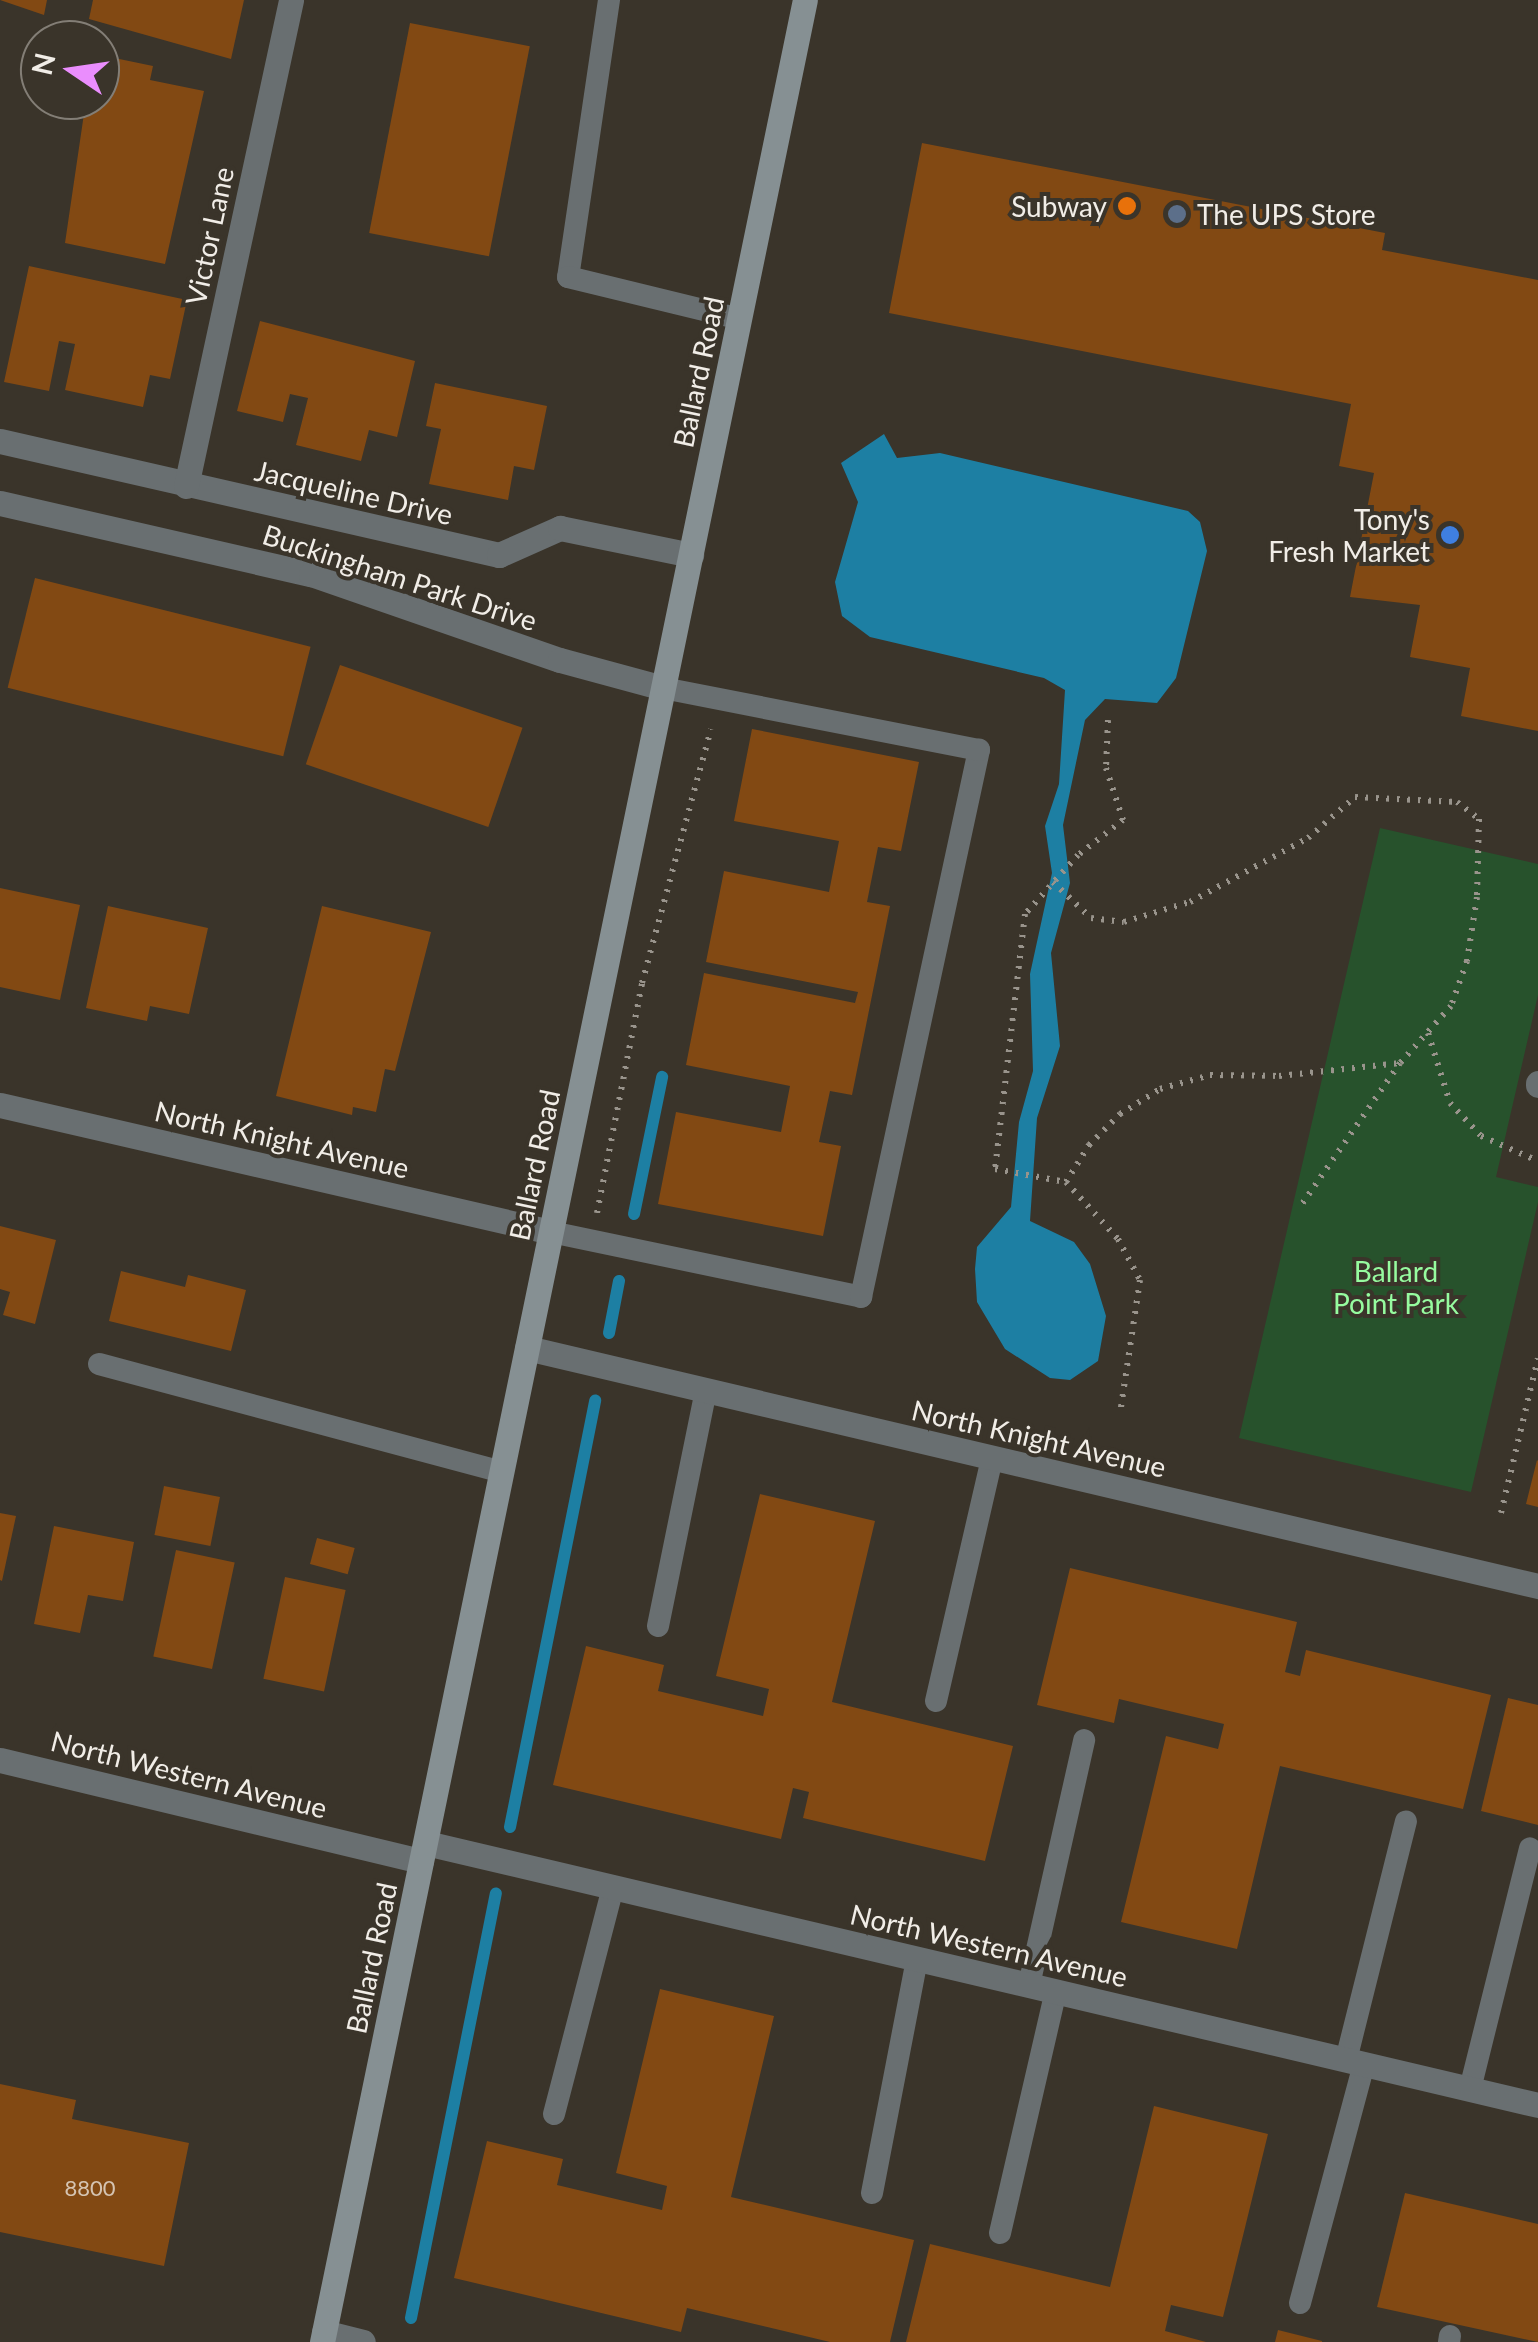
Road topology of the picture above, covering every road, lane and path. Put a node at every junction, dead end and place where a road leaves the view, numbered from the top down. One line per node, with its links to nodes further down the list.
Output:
1 (291, 0): 6 (street, Victor Lane)
2 (609, 0): 4 (lane)
3 (805, 0): 4 (street, Ballard Road)
4 (740, 319): 8 (street, Ballard Road)
5 (0, 441): 6 (street, Jacqueline Drive)
6 (186, 486): 8 (street, Jacqueline Drive)
7 (0, 503): 9 (street, Buckingham Park Drive)
8 (691, 555): 9 (street, Ballard Road)
9 (663, 688): 20 (street, Ballard Road); 20 (lane)
10 (715, 718): 19 (path)
11 (1108, 720): 12 (path)
12 (1055, 882): 13 (path); 17 (path)
13 (1428, 1032): 14 (path); 16 (path)
14 (1400, 1064): 17 (path); 18 (path)
15 (0, 1105): 20 (street, North Knight Avenue)
16 (1538, 1160)
17 (1066, 1182): 25 (path)
18 (1302, 1204)
19 (596, 1222)
20 (551, 1232): 21 (street, Ballard Road)
21 (527, 1348): 24 (street, North Knight Avenue); 27 (street, Ballard Road)
22 (1538, 1358): 28 (path)
23 (98, 1364): 27 (lane)
24 (706, 1391): 26 (street, North Knight Avenue); 30 (lane)
25 (1120, 1414)
26 (992, 1458): 29 (street, North Knight Avenue); 31 (lane)
27 (501, 1472): 36 (street, Ballard Road)
28 (1501, 1513)
29 (1538, 1586)
30 (658, 1626)
31 (936, 1701)
32 (1084, 1740): 39 (lane)
33 (0, 1760): 36 (street, North Western Avenue)
34 (1406, 1821): 41 (lane)
35 (1530, 1848): 42 (lane)
36 (424, 1852): 37 (street, North Western Avenue); 48 (street, Ballard Road)
37 (613, 1887): 38 (street, North Western Avenue); 44 (lane)
38 (918, 1959): 39 (street, North Western Avenue); 45 (lane)
39 (1028, 1985): 40 (street, North Western Avenue)
40 (1056, 1991): 41 (street, North Western Avenue); 46 (lane)
41 (1355, 2062): 42 (street, North Western Avenue); 47 (lane)
42 (1470, 2089): 43 (street, North Western Avenue)
43 (1538, 2105)
44 (554, 2114)
45 (872, 2193)
46 (1000, 2234)
47 (1300, 2302)
48 (323, 2337): 49 (street)
49 (363, 2342)

